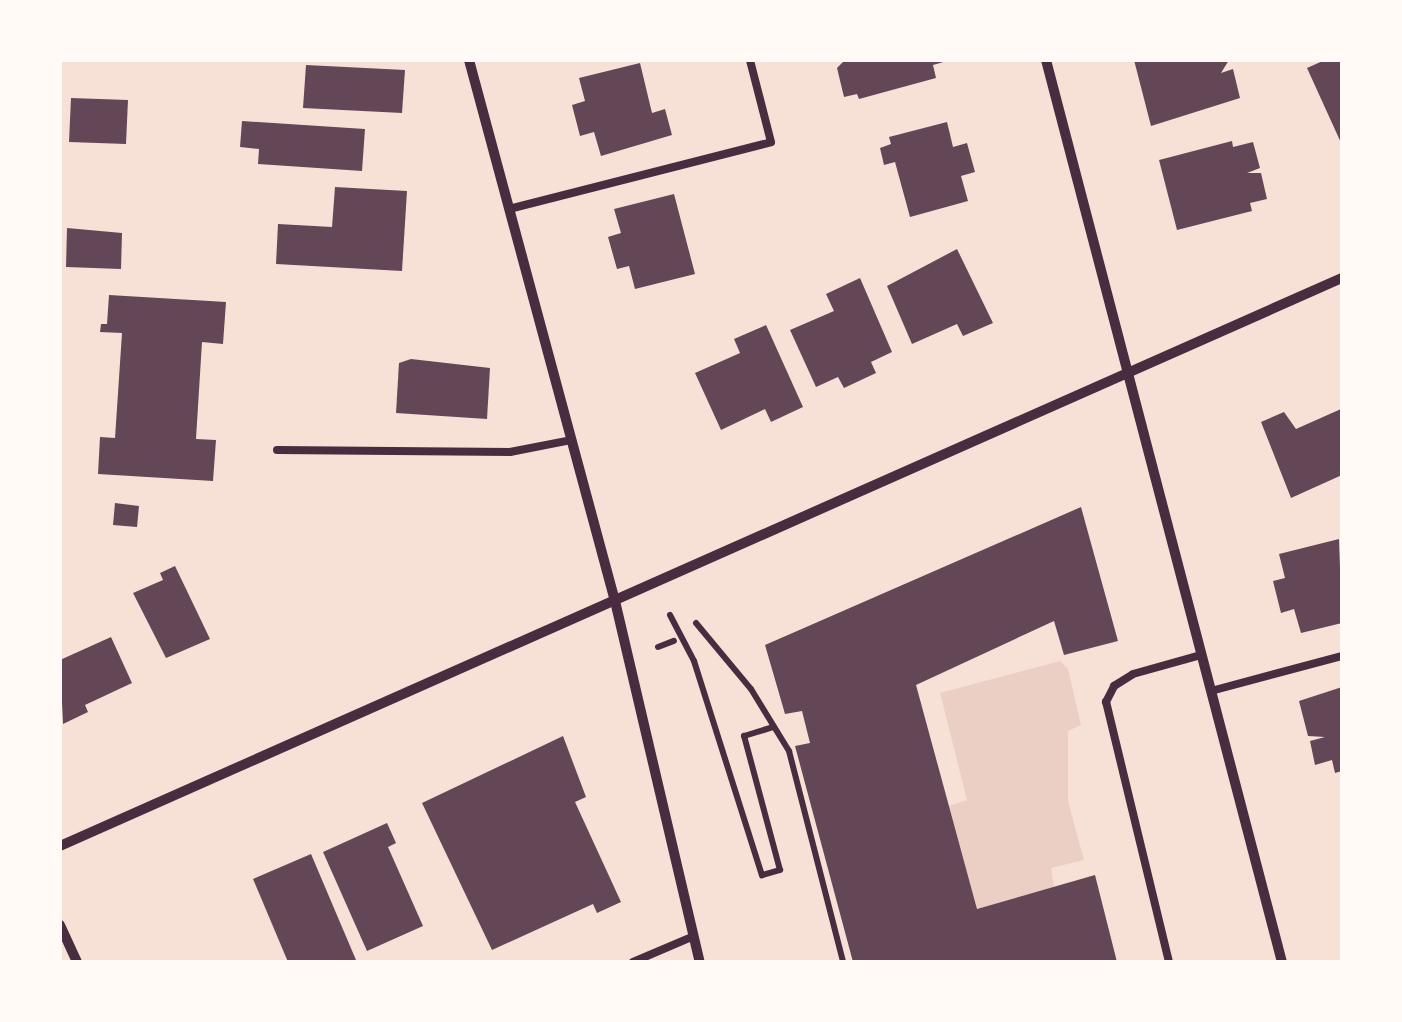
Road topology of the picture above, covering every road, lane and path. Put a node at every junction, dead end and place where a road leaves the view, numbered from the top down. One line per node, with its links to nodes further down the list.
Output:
1 (469, 60): 4 (street)
2 (750, 60): 4 (lane)
3 (1046, 60): 6 (street)
4 (509, 209): 7 (street)
5 (1342, 278): 6 (street)
6 (1127, 373): 9 (street); 14 (street)
7 (571, 440): 8 (lane); 9 (street)
8 (276, 450)
9 (615, 601): 18 (street); 20 (street)
10 (670, 614): 17 (path)
11 (696, 623): 17 (path)
12 (674, 641): 13 (path)
13 (658, 647)
14 (1201, 655): 16 (street); 25 (lane)
15 (1342, 656): 16 (lane)
16 (1210, 691): 26 (street)
17 (774, 727): 24 (path)
18 (60, 846)
19 (60, 925): 21 (street)
20 (694, 936): 22 (lane); 23 (street)
21 (76, 962)
22 (633, 962)
23 (700, 962)
24 (843, 962)
25 (1170, 962)
26 (1282, 962)

